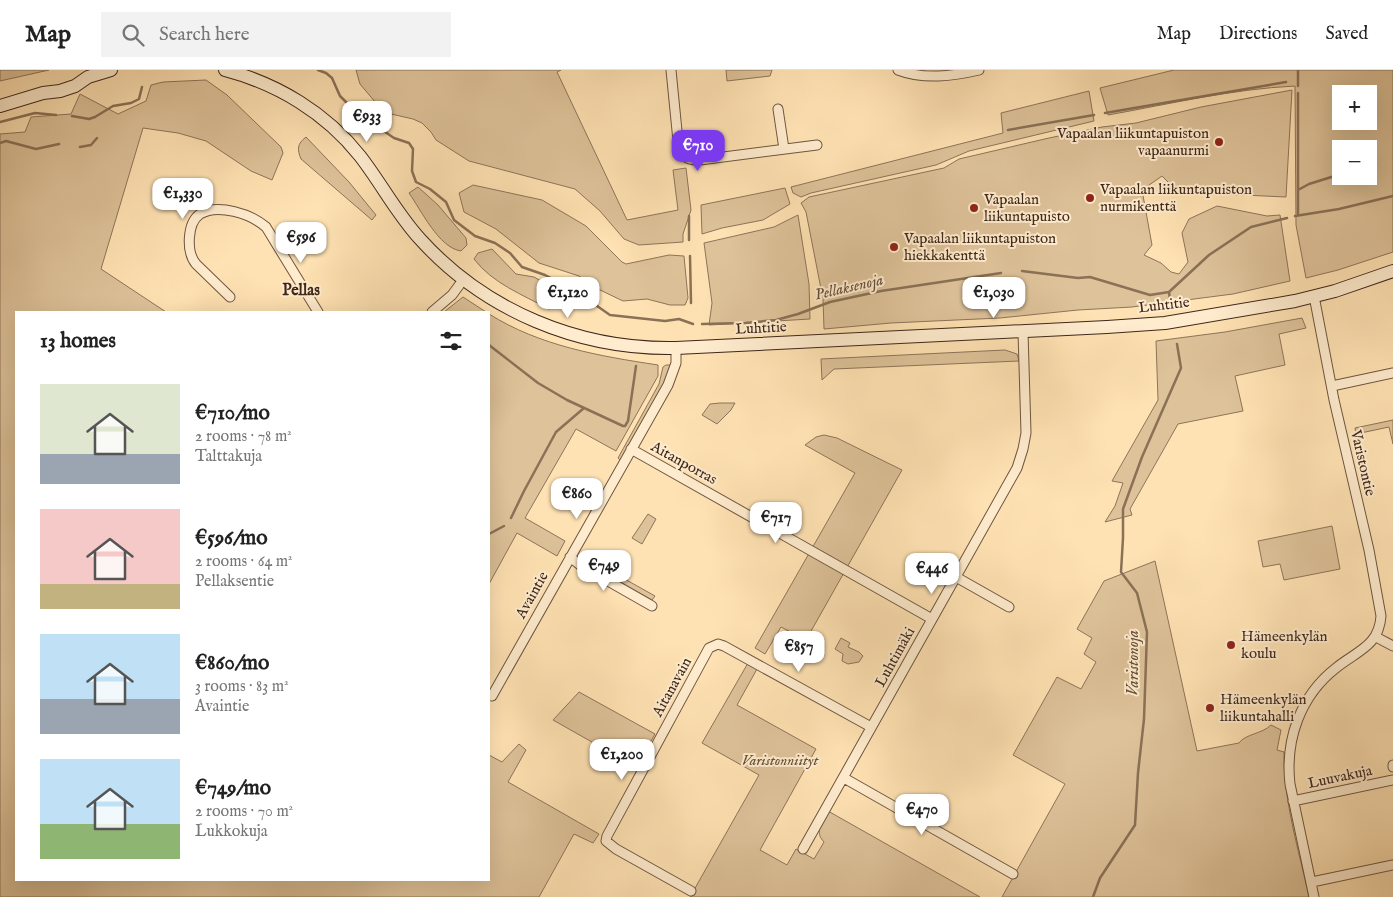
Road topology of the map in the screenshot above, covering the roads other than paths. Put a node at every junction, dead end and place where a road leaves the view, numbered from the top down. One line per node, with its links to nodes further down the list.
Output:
1 (111, 70): 6 (street)
2 (225, 70): 11 (street, Luhtitie)
3 (672, 70): 9 (street)
4 (898, 70): 5 (street)
5 (979, 70)
6 (0, 106)
7 (778, 110): 9 (street)
8 (817, 145): 9 (street)
9 (784, 149)
10 (1393, 271): 12 (street, Luhtitie)
11 (463, 280): 15 (street); 17 (street, Luhtitie)
12 (1314, 296): 16 (street, Luhtitie); 19 (street, Varistontie)
13 (230, 297): 14 (street)
14 (317, 311)
15 (433, 311)
16 (1023, 332): 17 (street, Luhtitie); 22 (street, Luhtimäki)
17 (676, 348): 20 (street, Avaintie)
18 (1393, 372): 19 (street)
19 (1332, 386): 26 (street, Varistontie)
20 (631, 449): 21 (street, Avaintie); 25 (street, Aitanporras)
21 (570, 558): 23 (street); 28 (street, Avaintie)
22 (956, 577): 24 (street); 25 (street, Luhtimäki)
23 (652, 606)
24 (1009, 607)
25 (932, 619): 29 (street, Luhtimäki)
26 (1376, 637): 27 (street); 32 (street)
27 (1393, 646)
28 (492, 696)
29 (871, 727): 30 (street, Luhtimäki); 37 (street, Aitanavain)
30 (844, 778): 33 (street, Luhtimäki); 35 (street)
31 (1393, 780): 32 (street, Luuvakuja)
32 (1293, 801): 36 (street)
33 (803, 849)
34 (1393, 865): 36 (street)
35 (1013, 874)
36 (1312, 882): 38 (street)
37 (691, 891)
38 (1314, 897)

